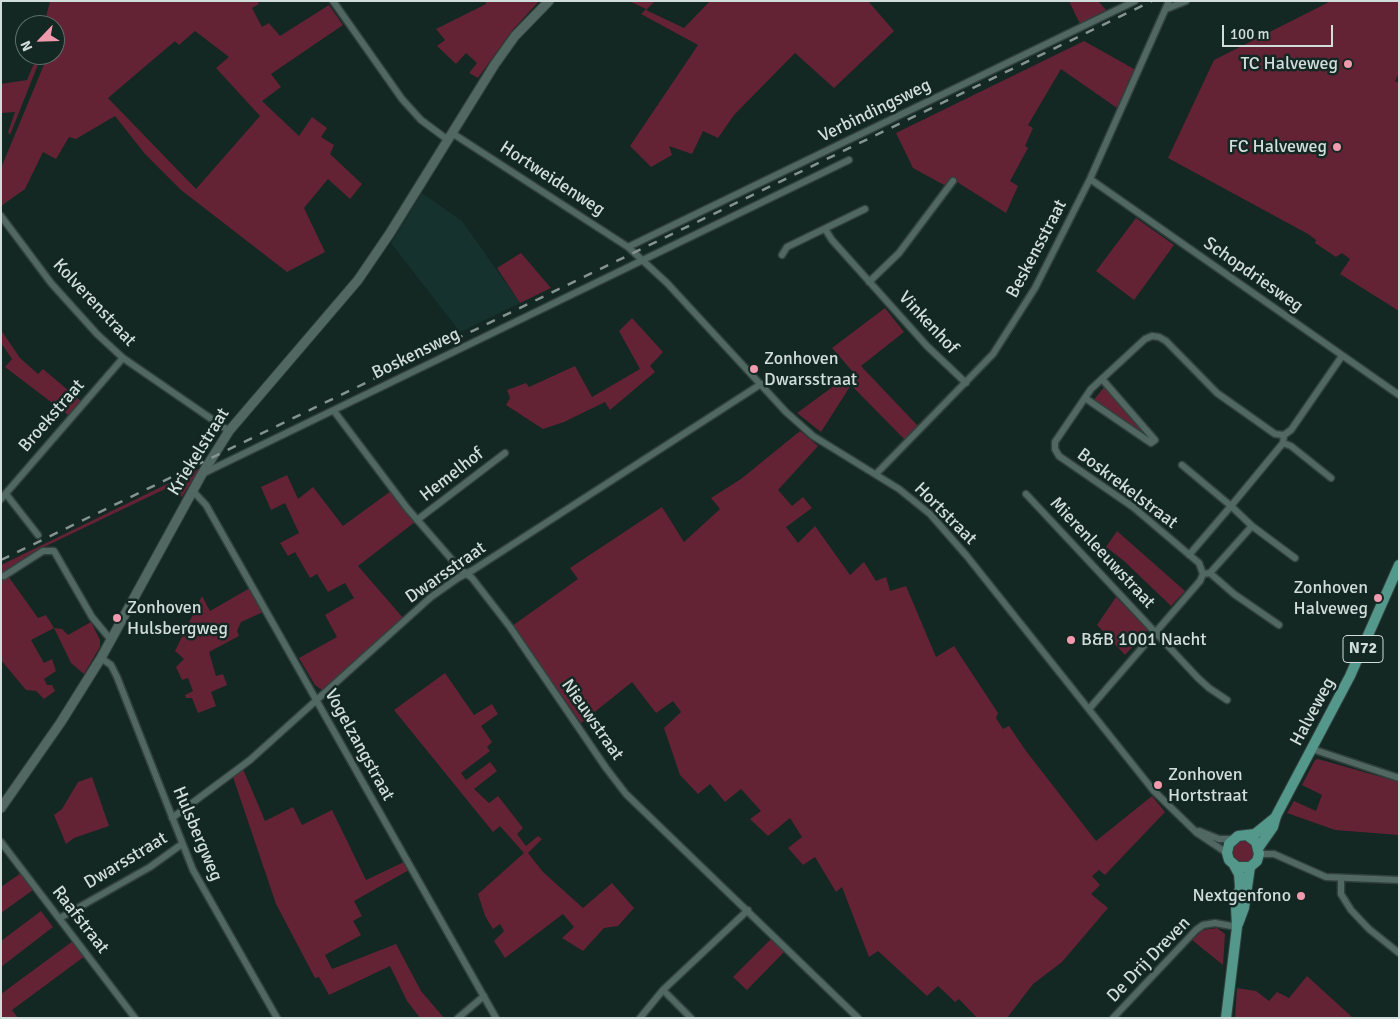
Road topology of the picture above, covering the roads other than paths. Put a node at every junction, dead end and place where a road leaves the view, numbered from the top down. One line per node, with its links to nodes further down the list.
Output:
1 (333, 1): 7 (street, Hortweidenweg)
2 (549, 1): 7 (street, Kriekelstraat)
3 (1135, 1): 15 (street, Verbindingsweg)
4 (1169, 1): 6 (street, Beskensstraat)
5 (1186, 1): 6 (street)
6 (1166, 8): 9 (street, Beskensstraat)
7 (450, 136): 15 (street, Hortweidenweg); 29 (street, Kriekelstraat)
8 (849, 160): 18 (street)
9 (1090, 179): 21 (street, Schopdriesweg); 24 (street, Beskensstraat)
10 (953, 181): 20 (street)
11 (865, 210): 14 (street)
12 (750, 212): 19 (street)
13 (1, 216): 22 (street, Kolverenstraat)
14 (825, 229): 17 (street); 20 (street, Vinkenhof)
15 (628, 247): 16 (street, Hortweidenweg)
16 (635, 252): 18 (street, Hortstraat)
17 (782, 255)
18 (643, 260): 19 (street, Hortstraat); 28 (street, Boskensweg)
19 (649, 266): 25 (street, Hortstraat)
20 (869, 282): 24 (street, Vinkenhof)
21 (1342, 356): 26 (street, Schopdriesweg); 30 (street)
22 (123, 358): 29 (street, Kolverenstraat); 39 (street, Broekstraat)
23 (1102, 379): 27 (street, Boskrekelstraat); 27 (street); 30 (street, Boskrekelstraat)
24 (966, 383): 35 (street, Beskensstraat)
25 (761, 384): 35 (street, Hortstraat); 47 (street, Dwarsstraat)
26 (1399, 396)
27 (1085, 398): 44 (street, Boskrekelstraat)
28 (334, 411): 34 (street, Boskensweg); 41 (street, Nieuwstraat)
29 (229, 431): 34 (street, Kriekelstraat)
30 (1284, 435): 31 (street)
31 (1283, 443): 36 (street); 40 (street)
32 (505, 453): 41 (street, Hemelhof)
33 (1182, 465): 40 (street)
34 (202, 474): 37 (street, Kriekelstraat)
35 (876, 474): 56 (street, Hortstraat)
36 (1331, 478)
37 (192, 490): 52 (street, Kriekelstraat); 54 (street, Vogelzangstraat)
38 (1026, 494): 51 (street, Mierenleeuwstraat)
39 (4, 497): 43 (street, Broekstraat)
40 (1231, 506): 42 (street); 44 (street)
41 (417, 520): 47 (street, Nieuwstraat)
42 (1252, 526): 45 (street); 48 (street)
43 (38, 535)
44 (1189, 555): 48 (street, Boskrekelstraat)
45 (1295, 558)
46 (1399, 566): 57 (main road, Halveweg / N72)
47 (467, 573): 54 (street, Dwarsstraat); 73 (street, Nieuwstraat)
48 (1206, 574): 50 (street, Boskrekelstraat); 51 (street)
49 (4, 576): 52 (street)
50 (1279, 625)
51 (1155, 633): 55 (street, Mierenleeuwstraat); 56 (street)
52 (111, 640): 53 (street, Kriekelstraat)
53 (101, 658): 59 (street, Kriekelstraat); 61 (street, Hulsbergweg)
54 (316, 700): 61 (street, Dwarsstraat); 78 (street, Vogelzangstraat)
55 (1227, 700)
56 (1088, 709): 62 (street, Hortstraat)
57 (1312, 749): 58 (street); 60 (main road, Halveweg / N72)
58 (1399, 778)
59 (1, 808)
60 (1276, 816): 63 (main road, Halveweg / N72); 67 (main road, Halveweg / N72)
61 (172, 818): 66 (street, Hulsbergweg)
62 (1190, 826): 64 (street, Hortstraat); 68 (street, Hortstraat)
63 (1248, 836): 64 (main road, Halveweg / N72); 67 (main road)
64 (1233, 839): 68 (main road)
65 (1, 842): 74 (street, Raafstraat)
66 (182, 844): 74 (street, Dwarsstraat); 80 (street, Hulsbergweg)
67 (1259, 851): 70 (main road, Halveweg / N72); 71 (street)
68 (1227, 853): 69 (main road, N72)
69 (1234, 865): 70 (main road); 75 (main road, N72)
70 (1250, 867): 75 (main road, N72)
71 (1341, 878): 72 (street); 76 (street)
72 (1399, 880)
73 (748, 910): 77 (street); 85 (street, Nieuwstraat)
74 (60, 918): 79 (street, Raafstraat)
75 (1237, 927): 86 (street, De Drij Dreven); 87 (main road, N72)
76 (1399, 953)
77 (663, 990): 83 (street); 84 (street)
78 (484, 996): 81 (street); 82 (street, Vogelzangstraat)
79 (135, 1018)
80 (277, 1018)
81 (458, 1018)
82 (496, 1018)
83 (640, 1018)
84 (691, 1018)
85 (858, 1018)
86 (1113, 1018)
87 (1226, 1018)

